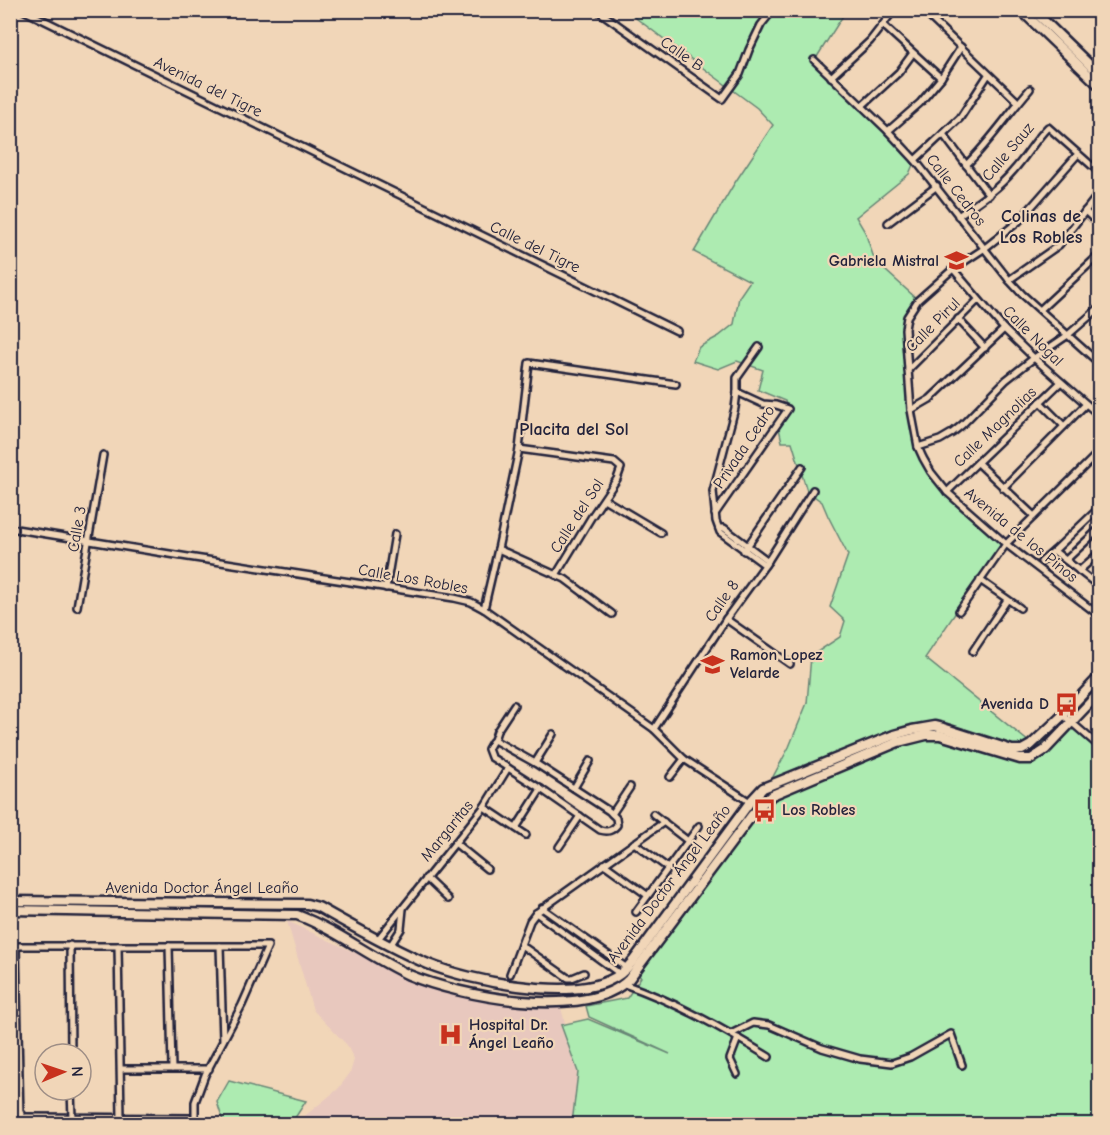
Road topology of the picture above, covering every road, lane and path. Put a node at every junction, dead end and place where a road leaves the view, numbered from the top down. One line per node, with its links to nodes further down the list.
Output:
1 (23, 10): 27 (street, Avenida del Tigre)
2 (597, 10): 3 (street, Calle B)
3 (773, 10)
4 (894, 10): 7 (street)
5 (922, 10): 8 (street)
6 (1030, 12): 9 (street)
7 (883, 25): 10 (street); 14 (street)
8 (961, 47): 12 (street); 15 (street)
9 (1069, 51): 13 (street); 16 (street)
10 (913, 52): 15 (street); 19 (street)
11 (814, 60): 14 (street, Calle Cedros)
12 (988, 75): 18 (street); 21 (street)
13 (1100, 75)
14 (831, 77): 19 (street, Calle Cedros)
15 (941, 78): 20 (street)
16 (1100, 86)
17 (1030, 89): 18 (street)
18 (1018, 102): 24 (street)
19 (862, 106): 20 (street, Calle Cedros)
20 (888, 131): 23 (street, Calle Cedros)
21 (943, 134): 23 (street); 24 (street)
22 (1078, 154): 25 (street); 29 (street, Calle Sauz); 34 (street, Avenida de los Pinos)
23 (915, 160): 26 (street, Calle Cedros)
24 (966, 165): 29 (street)
25 (1100, 173)
26 (937, 186): 31 (street, Calle Cedros); 32 (street)
27 (381, 187): 45 (street, Calle del Tigre)
28 (1100, 192): 30 (street)
29 (989, 195): 31 (street, Calle Sauz)
30 (1085, 211): 33 (street); 37 (street)
31 (958, 216): 34 (street, Calle Cedros)
32 (888, 224)
33 (1100, 225)
34 (985, 248): 36 (street, Avenida de los Pinos); 37 (street, Calle Cedros)
35 (1100, 254): 40 (street)
36 (953, 269): 38 (street, Calle Nogal); 51 (street, Avenida de los Pinos)
37 (1010, 280): 40 (street, Calle Cedros)
38 (978, 300): 42 (street, Calle Pirul); 44 (street, Calle Nogal)
39 (1100, 307): 41 (street)
40 (1041, 309): 46 (street, Calle Cedros)
41 (1093, 314): 43 (street); 46 (street)
42 (958, 319): 48 (street); 51 (street, Calle Pirul)
43 (1100, 319)
44 (1005, 329): 48 (street); 49 (street, Calle Nogal)
45 (677, 331)
46 (1068, 335): 49 (street); 50 (street, Calle Cedros)
47 (759, 347): 54 (street)
48 (985, 348): 57 (street)
49 (1034, 358): 52 (street, Calle Nogal); 60 (street)
50 (1100, 364)
51 (908, 370): 57 (street, Avenida de los Pinos)
52 (1061, 382): 55 (street, Calle Magnolias); 56 (street, Calle Nogal)
53 (676, 384): 61 (street)
54 (737, 392): 71 (street); 71 (street, Privada Cedro)
55 (1040, 402): 59 (street); 64 (street, Calle Magnolias)
56 (1086, 404): 58 (street, Calle Nogal); 59 (street)
57 (911, 410): 60 (street, Avenida de los Pinos)
58 (1100, 416)
59 (1064, 426): 66 (street)
60 (918, 447): 68 (street, Avenida de los Pinos)
61 (519, 449): 69 (street, Calle del Sol); 80 (street)
62 (1100, 451): 72 (street)
63 (103, 455): 77 (street, Calle 3)
64 (978, 463): 66 (street); 68 (street, Calle Magnolias)
65 (802, 467): 79 (street)
66 (1003, 488): 72 (street)
67 (813, 490): 85 (street, Calle 8)
68 (947, 492): 78 (street, Avenida de los Pinos)
69 (604, 499): 75 (street); 87 (street, Calle del Sol)
70 (1100, 507): 81 (street)
71 (715, 514): 79 (street)
72 (1034, 516): 78 (street)
73 (10, 528): 77 (street, Calle Los Robles)
74 (1100, 528): 83 (street)
75 (661, 533)
76 (395, 534): 90 (street)
77 (88, 541): 90 (street, Calle Los Robles); 92 (street, Calle 3)
78 (1006, 544): 88 (street); 97 (street, Avenida de los Pinos)
79 (746, 548): 85 (street)
80 (498, 549): 87 (street, Calle del Sol); 94 (street)
81 (1054, 551): 83 (street); 84 (street)
82 (1100, 552): 86 (street)
83 (1066, 560): 86 (street)
84 (1041, 562)
85 (767, 563): 98 (street, Calle 8)
86 (1079, 571): 89 (street)
87 (556, 575): 96 (street, Calle del Sol)
88 (980, 580): 91 (street); 95 (street)
89 (1100, 587)
90 (386, 588): 94 (street, Calle Los Robles)
91 (1007, 600): 93 (street); 99 (street)
92 (77, 607)
93 (1020, 608)
94 (484, 609): 106 (street, Calle Los Robles)
95 (959, 611)
96 (612, 614)
97 (1100, 616)
98 (726, 619): 100 (street); 106 (street, Calle 8)
99 (973, 651)
100 (790, 664)
101 (1100, 676): 104 (street, Avenida Doctor Ángel Leaño)
102 (1100, 692): 105 (street, Avenida Doctor Ángel Leaño)
103 (514, 705): 109 (street)
104 (1063, 715): 105 (street); 108 (street, Avenida Doctor Ángel Leaño)
105 (1070, 722): 110 (street, Avenida Doctor Ángel Leaño); 111 (street)
106 (654, 729): 112 (street, Calle Los Robles)
107 (554, 734): 114 (street)
108 (1039, 737): 110 (street); 120 (street, Avenida Doctor Ángel Leaño)
109 (494, 740): 114 (street); 115 (street)
110 (1048, 745): 158 (street, Avenida Doctor Ángel Leaño)
111 (1100, 747)
112 (684, 759): 116 (street); 120 (street, Calle Los Robles)
113 (590, 761): 118 (street)
114 (535, 763): 118 (street)
115 (508, 768): 119 (street); 121 (street, Margaritas)
116 (670, 777)
117 (630, 787): 122 (street)
118 (573, 788): 122 (street)
119 (542, 789): 124 (street); 127 (street)
120 (750, 802): 155 (street, Avenida Doctor Ángel Leaño)
121 (484, 807): 127 (street); 130 (street, Margaritas)
122 (612, 814): 124 (street)
123 (653, 814): 125 (street)
124 (580, 816): 132 (street)
125 (664, 822): 129 (street); 131 (street)
126 (699, 826): 129 (street)
127 (516, 828): 128 (street)
128 (526, 835)
129 (688, 841): 135 (street)
130 (455, 843): 134 (street); 136 (street, Margaritas)
131 (634, 843): 133 (street); 135 (street)
132 (559, 847)
133 (604, 864): 137 (street); 141 (street)
134 (487, 868)
135 (668, 868): 137 (street)
136 (426, 878): 138 (street); 140 (street, Margaritas)
137 (647, 895): 143 (street)
138 (448, 899)
139 (10, 901): 145 (street, Avenida Doctor Ángel Leaño)
140 (403, 907): 145 (street, Margaritas); 152 (street, Margaritas)
141 (542, 908): 144 (street); 153 (street)
142 (10, 910): 158 (street, Avenida Doctor Ángel Leaño)
143 (636, 912)
144 (536, 913): 147 (street); 154 (street)
145 (378, 939): 152 (street, Avenida Doctor Ángel Leaño)
146 (69, 945): 148 (street); 149 (street); 162 (street)
147 (521, 945): 156 (street); 157 (street)
148 (13, 946): 171 (street)
149 (118, 946): 150 (street); 165 (street)
150 (169, 946): 151 (street); 166 (street)
151 (220, 946): 161 (street); 161 (street)
152 (390, 946): 155 (street, Avenida Doctor Ángel Leaño)
153 (605, 953): 154 (street); 155 (street)
154 (600, 960): 155 (street)
155 (623, 971)
156 (584, 973)
157 (510, 974)
158 (624, 984): 159 (street)
159 (731, 1034): 160 (street); 164 (street)
160 (738, 1038): 163 (street); 168 (street)
161 (223, 1041): 167 (street)
162 (71, 1042)
163 (768, 1057)
164 (962, 1065)
165 (121, 1069): 166 (street); 174 (street)
166 (172, 1069): 167 (street)
167 (209, 1069): 175 (street)
168 (737, 1074)
169 (71, 1102): 173 (street)
170 (10, 1112): 171 (street)
171 (22, 1116): 172 (street); 173 (street)
172 (10, 1118)
173 (72, 1118): 174 (street)
174 (121, 1118): 175 (street)
175 (195, 1121)

